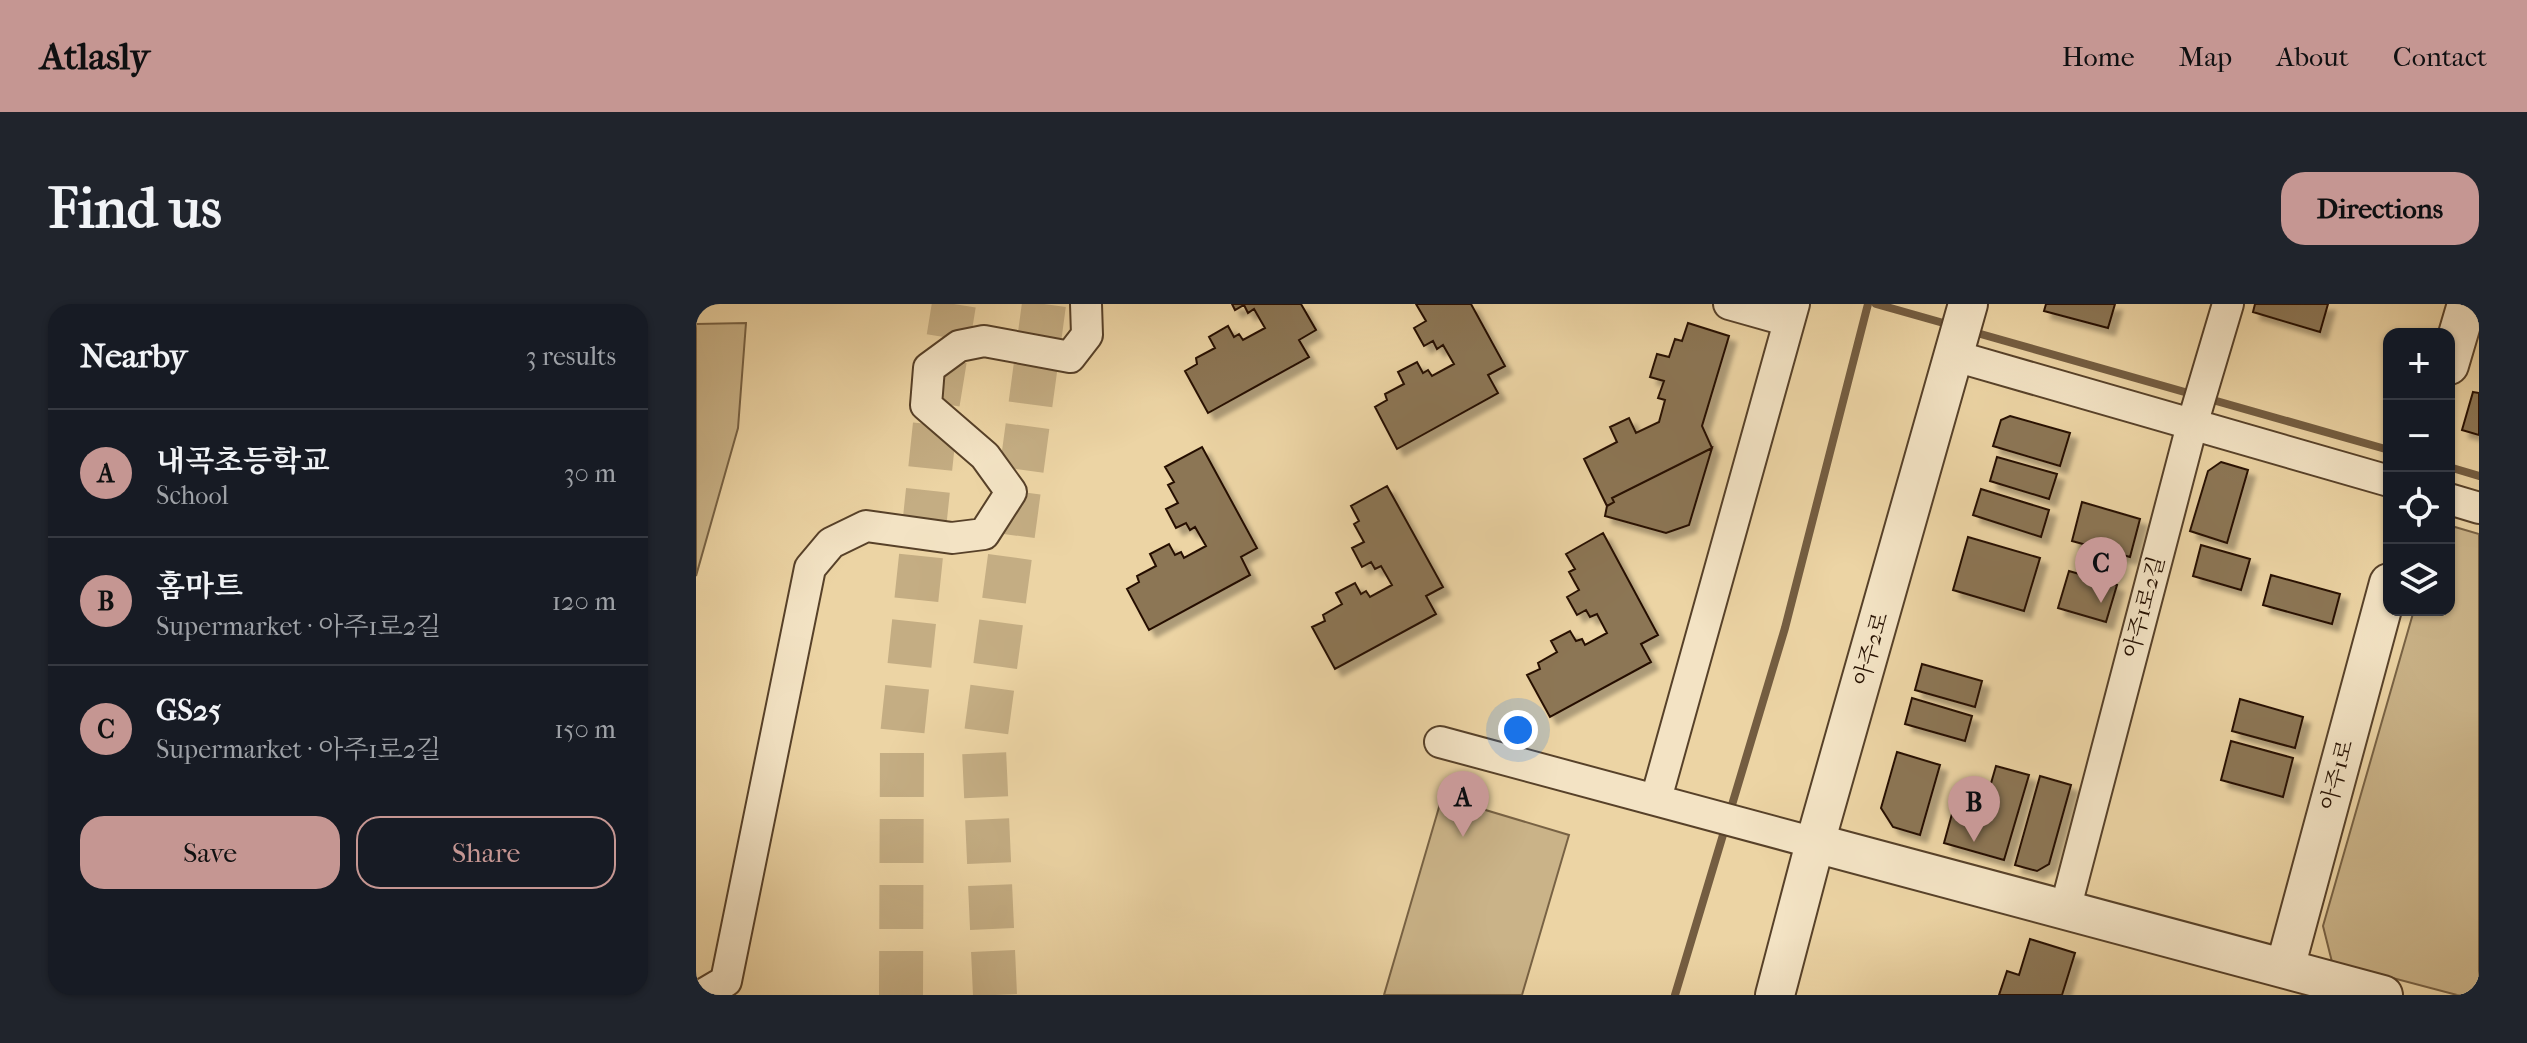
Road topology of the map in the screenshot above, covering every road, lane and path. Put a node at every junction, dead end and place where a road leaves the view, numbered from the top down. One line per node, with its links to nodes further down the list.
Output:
1 (1086, 304): 19 (street)
2 (1729, 304): 6 (street)
3 (1968, 304): 8 (street, 아주2로)
4 (2228, 304): 9 (street, 아주1로2길)
5 (2467, 304): 7 (street)
6 (1792, 313): 15 (street)
7 (2455, 345)
8 (1955, 356): 9 (street); 16 (street, 아주2로)
9 (2192, 425): 10 (street); 17 (street, 아주1로2길)
10 (2383, 479)
11 (2455, 501): 12 (street)
12 (2479, 508)
13 (2383, 605): 18 (street, 아주1로)
14 (1440, 742): 15 (street)
15 (1656, 799): 16 (street)
16 (1815, 843): 17 (street); 20 (street, 아주2로)
17 (2065, 910): 18 (street)
18 (2285, 968): 21 (street)
19 (702, 995)
20 (1775, 995)
21 (2383, 995)

